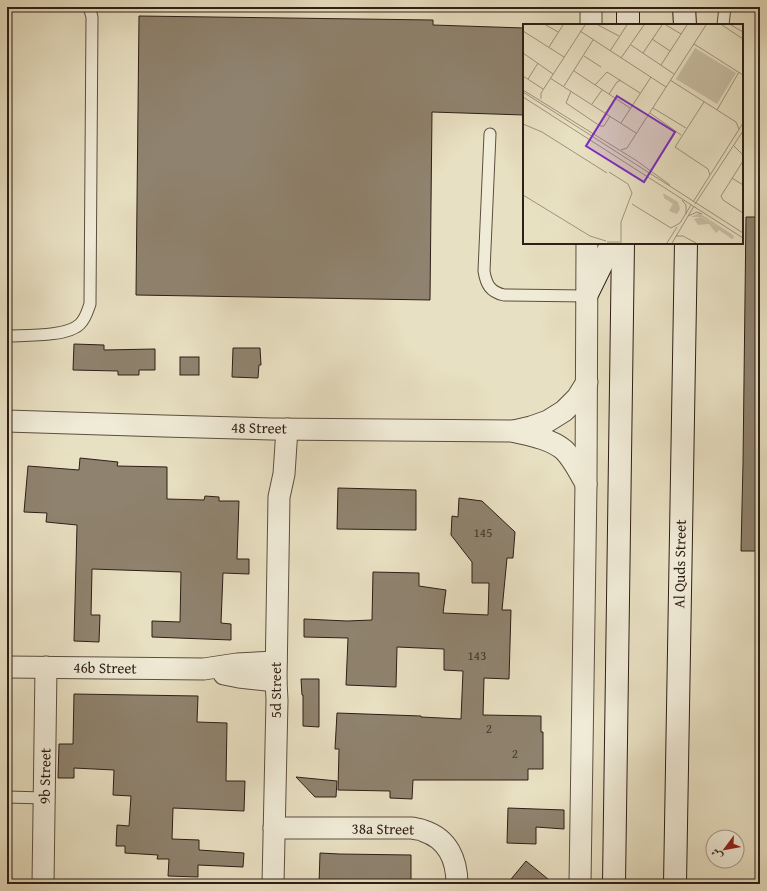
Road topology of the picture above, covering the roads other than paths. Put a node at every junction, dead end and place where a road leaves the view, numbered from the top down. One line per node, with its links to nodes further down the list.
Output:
1 (90, 7): 16 (lane)
2 (591, 7): 6 (street)
3 (628, 7): 7 (main road)
4 (684, 7): 8 (main road)
5 (725, 7): 9 (lane)
6 (591, 24)
7 (628, 24)
8 (685, 24)
9 (723, 24)
10 (490, 134): 15 (lane)
11 (587, 244): 15 (street)
12 (612, 244): 15 (main road)
13 (624, 244): 32 (main road)
14 (686, 244): 33 (main road, Al Quds Street)
15 (586, 296): 17 (street)
16 (7, 336)
17 (587, 382): 20 (street, 48 Street); 21 (street)
18 (7, 421): 19 (street, 48 Street)
19 (279, 429): 20 (street, 48 Street); 24 (street, 5d Street)
20 (512, 431): 21 (street, 48 Street)
21 (586, 484): 31 (street)
22 (7, 667): 23 (street, 46b Street)
23 (46, 667): 24 (street, 46b Street); 26 (street, 9b Street)
24 (276, 671): 27 (street, 5d Street)
25 (7, 797): 26 (lane)
26 (44, 798): 28 (street, 9b Street)
27 (274, 828): 29 (street, 5d Street); 30 (street, 38a Street)
28 (43, 884)
29 (273, 884)
30 (457, 884)
31 (580, 884)
32 (614, 884)
33 (675, 884)

